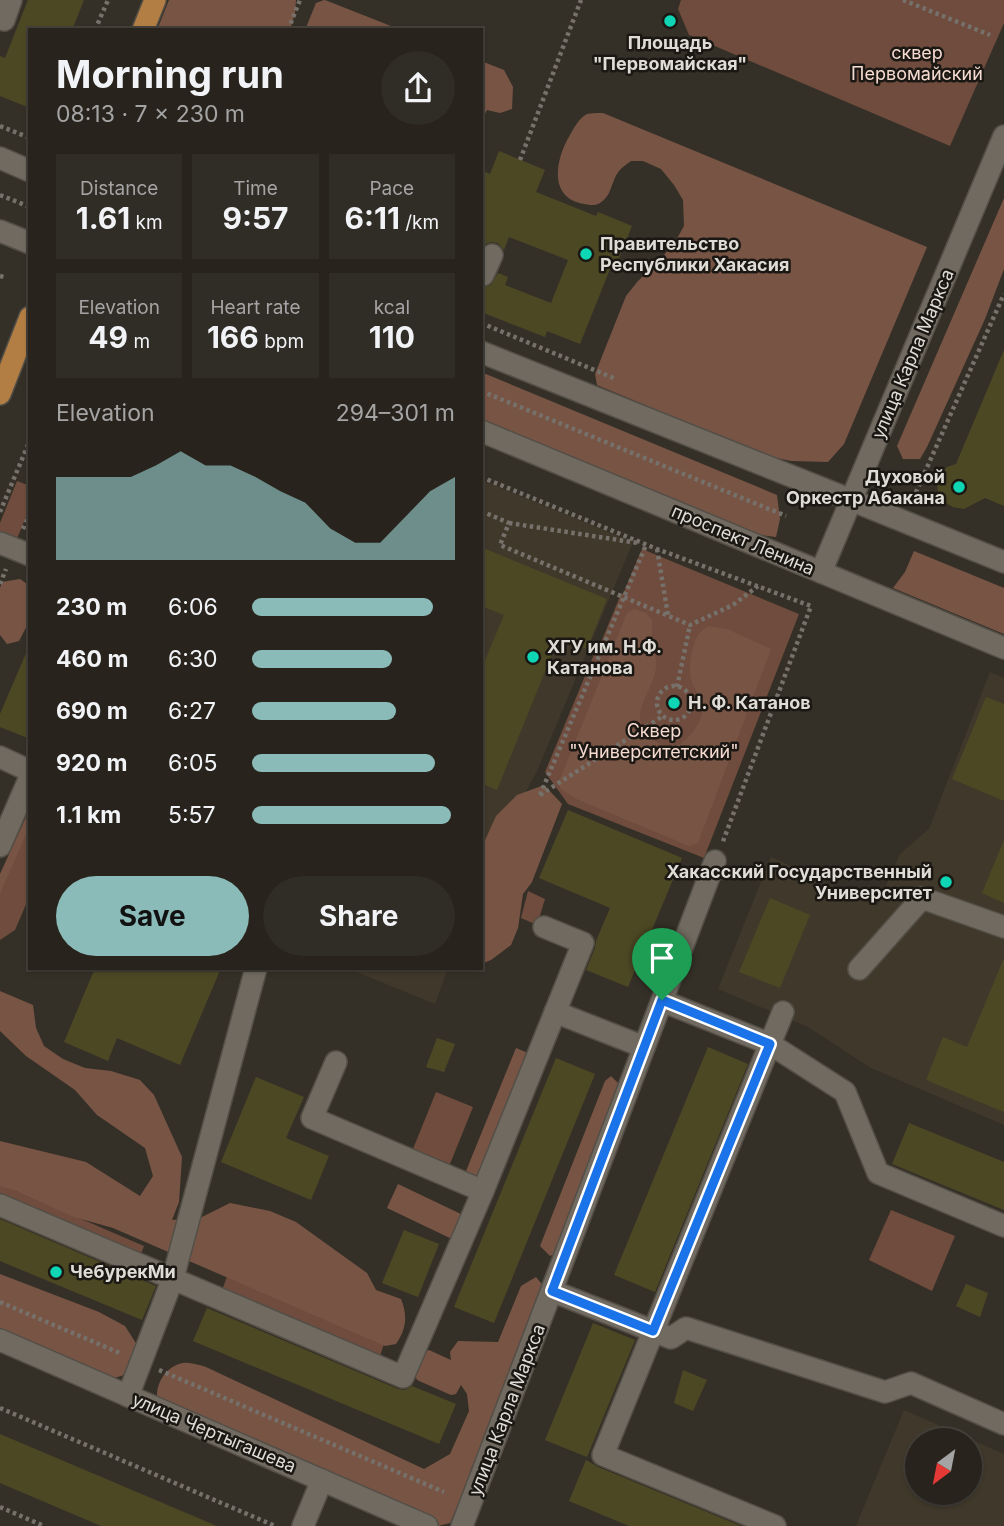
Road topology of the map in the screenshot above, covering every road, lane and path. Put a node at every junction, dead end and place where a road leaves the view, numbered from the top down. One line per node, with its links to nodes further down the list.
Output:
1 (11, 0): 7 (street)
2 (107, 0): 8 (path)
3 (155, 0): 9 (main road)
4 (300, 0): 10 (path)
5 (581, 0): 16 (path)
6 (903, 0): 11 (path)
7 (0, 18)
8 (96, 28)
9 (144, 28)
10 (289, 28)
11 (990, 35)
12 (0, 126): 14 (path)
13 (1004, 136): 33 (street, улица Карла Маркса)
14 (28, 137)
15 (0, 158): 17 (street)
16 (520, 160)
17 (28, 170)
18 (0, 195): 19 (path)
19 (28, 206)
20 (0, 231): 21 (street)
21 (28, 242)
22 (492, 255): 23 (street)
23 (483, 275)
24 (1004, 294): 32 (path)
25 (28, 322): 28 (main road)
26 (483, 353): 33 (street)
27 (483, 392): 36 (path)
28 (0, 394)
29 (483, 432): 43 (street, проспект Ленина)
30 (28, 445): 34 (path)
31 (483, 478): 39 (path)
32 (913, 499)
33 (852, 500): 42 (street); 43 (street, улица Карла Маркса)
34 (0, 512)
35 (483, 512): 37 (path)
36 (786, 516)
37 (509, 523): 39 (path); 45 (path)
38 (0, 543): 41 (street)
39 (646, 544): 40 (path); 45 (path)
40 (657, 549): 44 (path); 46 (path)
41 (28, 554)
42 (1004, 562)
43 (821, 572): 48 (street, проспект Ленина)
44 (758, 586): 47 (path); 55 (path)
45 (624, 597): 46 (path); 50 (path)
46 (668, 615): 47 (path)
47 (690, 625): 49 (path)
48 (1004, 648)
49 (677, 687): 50 (path); 50 (path)
50 (663, 716)
51 (0, 757): 52 (street)
52 (28, 770)
53 (28, 782): 54 (street)
54 (0, 846)
55 (715, 861): 60 (street, улица Карла Маркса)
56 (544, 927): 61 (street)
57 (1004, 927): 58 (street)
58 (859, 969)
59 (256, 970): 69 (street)
60 (662, 1000): 63 (street); 64 (street, улица Карла Маркса)
61 (555, 1012): 64 (street); 66 (street)
62 (783, 1012): 63 (street)
63 (770, 1044): 68 (street); 72 (street)
64 (645, 1047): 70 (street, улица Карла Маркса)
65 (336, 1062): 66 (street)
66 (483, 1191): 69 (street)
67 (0, 1205): 69 (street)
68 (1004, 1226)
69 (173, 1278): 74 (street)
70 (552, 1291): 72 (street); 85 (street, улица Карла Маркса)
71 (0, 1301): 74 (path)
72 (653, 1331): 77 (street); 86 (street)
73 (0, 1340): 75 (street, улица Чертыгашева)
74 (142, 1362): 75 (street); 79 (path)
75 (128, 1396): 78 (street, улица Чертыгашева)
76 (0, 1408): 82 (path)
77 (1004, 1424)
78 (323, 1480): 83 (street); 84 (street, улица Чертыгашева)
79 (444, 1492)
80 (0, 1507): 81 (path)
81 (44, 1526)
82 (275, 1526)
83 (303, 1526)
84 (427, 1526)
85 (462, 1526)
86 (775, 1526)

